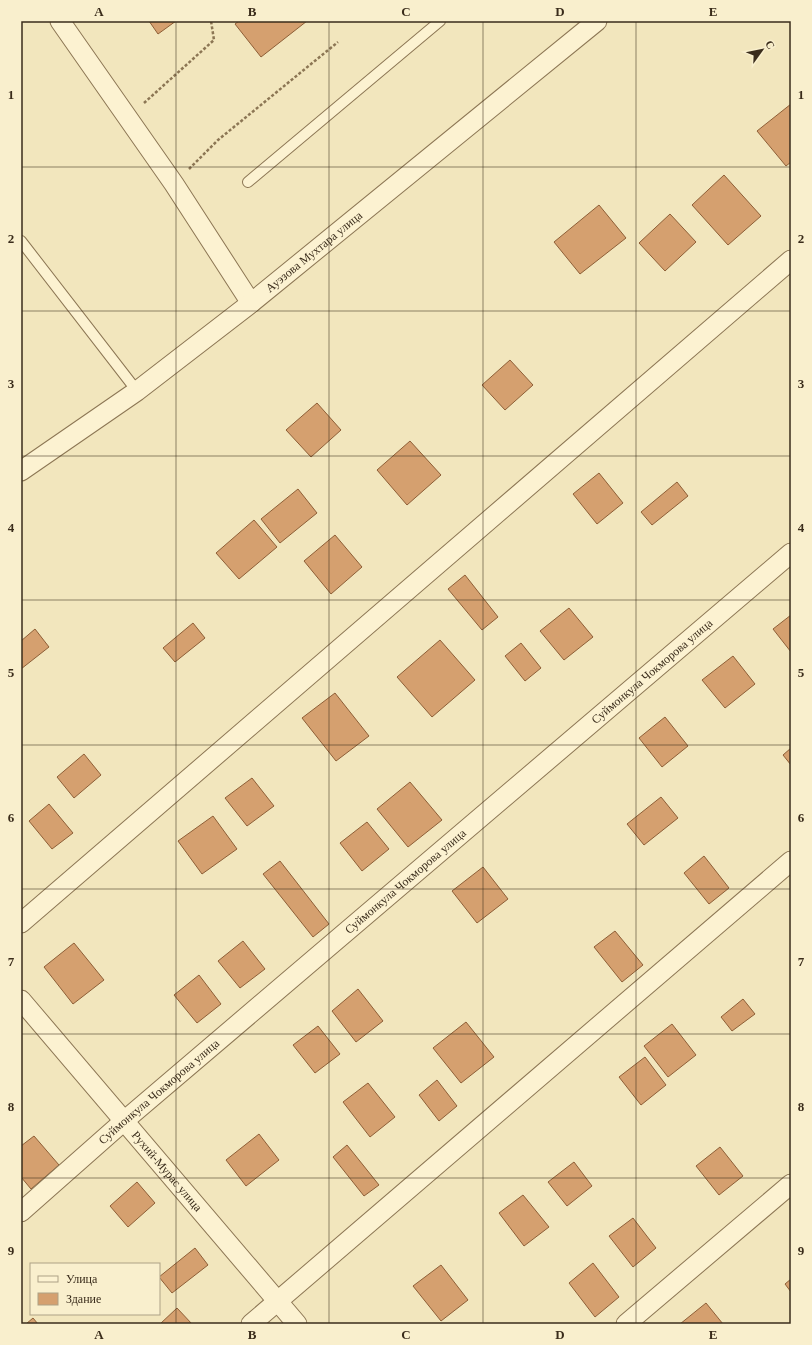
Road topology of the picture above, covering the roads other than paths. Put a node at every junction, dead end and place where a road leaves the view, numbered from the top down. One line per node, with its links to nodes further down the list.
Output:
1 (60, 21): 7 (street)
2 (440, 21): 4 (lane)
3 (589, 23): 7 (street, Ауэзова Мухтара улица)
4 (248, 182)
5 (21, 241): 8 (lane)
6 (791, 260): 12 (street)
7 (251, 303): 8 (street, Ауэзова Мухтара улица)
8 (138, 391): 9 (street, Ауэзова Мухтара улица)
9 (21, 471)
10 (791, 553): 14 (street, Суймонкула Чокморова улица)
11 (791, 861): 17 (street)
12 (21, 923)
13 (21, 1000): 14 (street, Рухий-Мурас улица)
14 (124, 1122): 16 (street, Суймонкула Чокморова улица); 17 (street, Рухий-Мурас улица)
15 (791, 1184): 20 (street)
16 (21, 1212)
17 (277, 1301): 18 (street); 19 (street, Рухий-Мурас улица)
18 (251, 1324)
19 (297, 1324)
20 (626, 1324)

